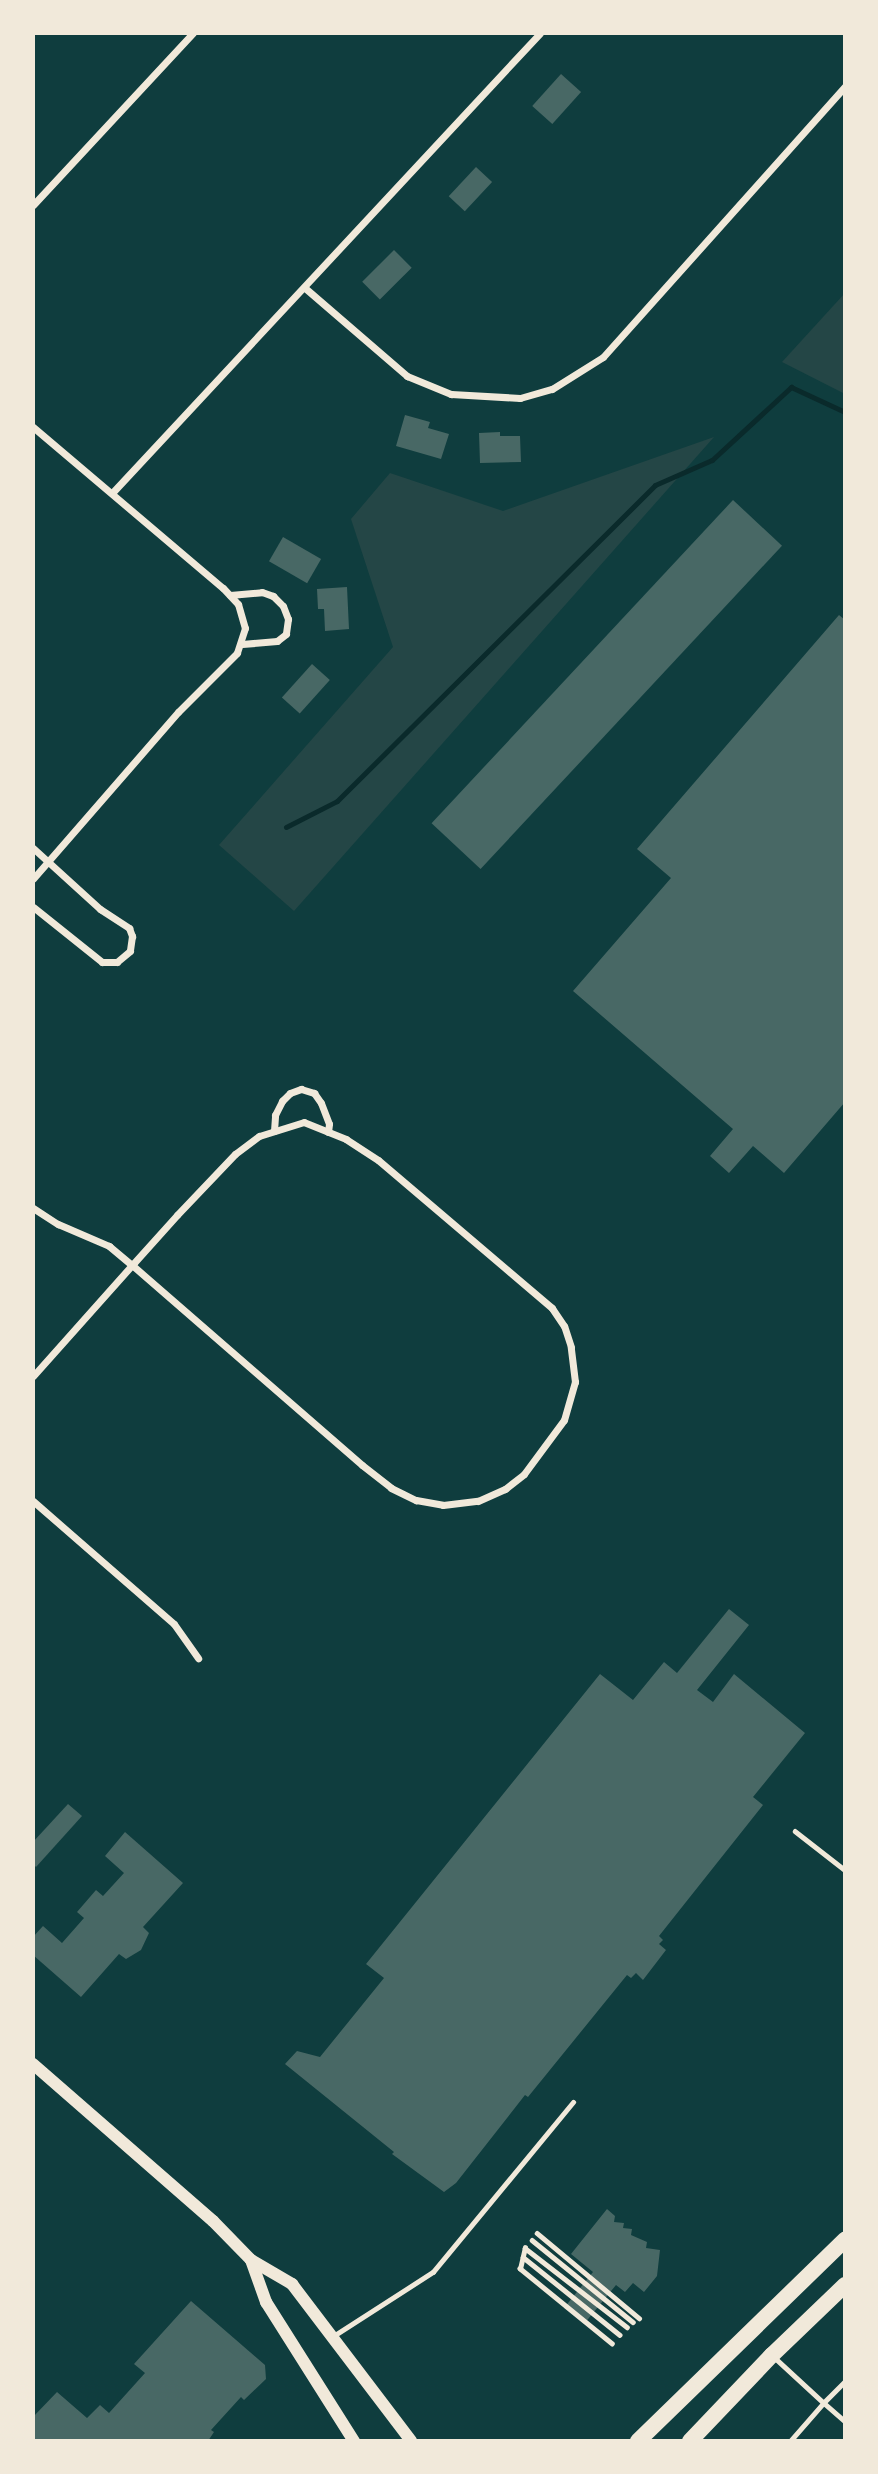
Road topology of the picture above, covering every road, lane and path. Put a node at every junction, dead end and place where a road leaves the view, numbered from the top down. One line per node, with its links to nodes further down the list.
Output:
1 (193, 33): 4 (street)
2 (540, 33): 5 (street)
3 (845, 86): 5 (street)
4 (33, 205)
5 (305, 288): 7 (street)
6 (33, 427): 7 (street)
7 (112, 493): 8 (street)
8 (230, 595): 9 (street); 9 (street)
9 (243, 642): 11 (street)
10 (33, 848): 11 (street)
11 (49, 862): 12 (street); 13 (street)
12 (33, 879)
13 (33, 907)
14 (274, 1131): 15 (street); 15 (street); 17 (street)
15 (328, 1132): 17 (street)
16 (33, 1208): 17 (street)
17 (132, 1265): 18 (street)
18 (33, 1376)
19 (33, 1500): 20 (street)
20 (198, 1658)
21 (795, 1831): 22 (lane)
22 (845, 1870)
23 (33, 2064): 29 (street)
24 (573, 2102): 35 (lane)
25 (537, 2233): 31 (lane)
26 (532, 2240): 32 (lane)
27 (845, 2240): 43 (main road)
28 (523, 2257): 33 (lane); 34 (lane); 36 (lane)
29 (251, 2260): 35 (street); 41 (street)
30 (845, 2285): 37 (main road)
31 (639, 2318)
32 (633, 2322)
33 (627, 2327)
34 (620, 2335)
35 (332, 2337): 42 (street)
36 (612, 2344)
37 (772, 2355): 39 (lane); 44 (main road)
38 (845, 2382): 39 (lane)
39 (824, 2403): 40 (lane); 45 (lane)
40 (845, 2421)
41 (354, 2441)
42 (411, 2441)
43 (638, 2441)
44 (690, 2441)
45 (791, 2441)

